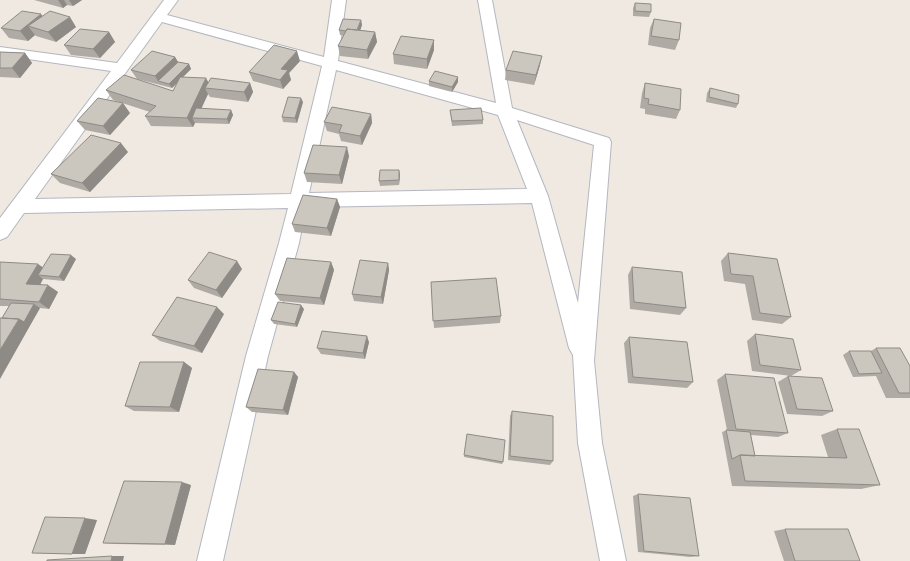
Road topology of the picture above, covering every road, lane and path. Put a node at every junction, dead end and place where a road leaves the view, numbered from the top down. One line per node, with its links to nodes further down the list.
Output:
1 (171, 0): 4 (street)
2 (339, 0): 6 (street)
3 (485, 0): 8 (street)
4 (158, 17): 6 (street); 7 (street)
5 (0, 51): 7 (street)
6 (330, 63): 8 (street); 10 (street)
7 (121, 68): 11 (street)
8 (505, 111): 9 (street); 13 (street)
9 (539, 196): 10 (street); 13 (street)
10 (299, 200): 11 (street); 14 (street)
11 (18, 206): 12 (street)
12 (0, 232)
13 (583, 361): 15 (street)
14 (210, 561)
15 (613, 561)

